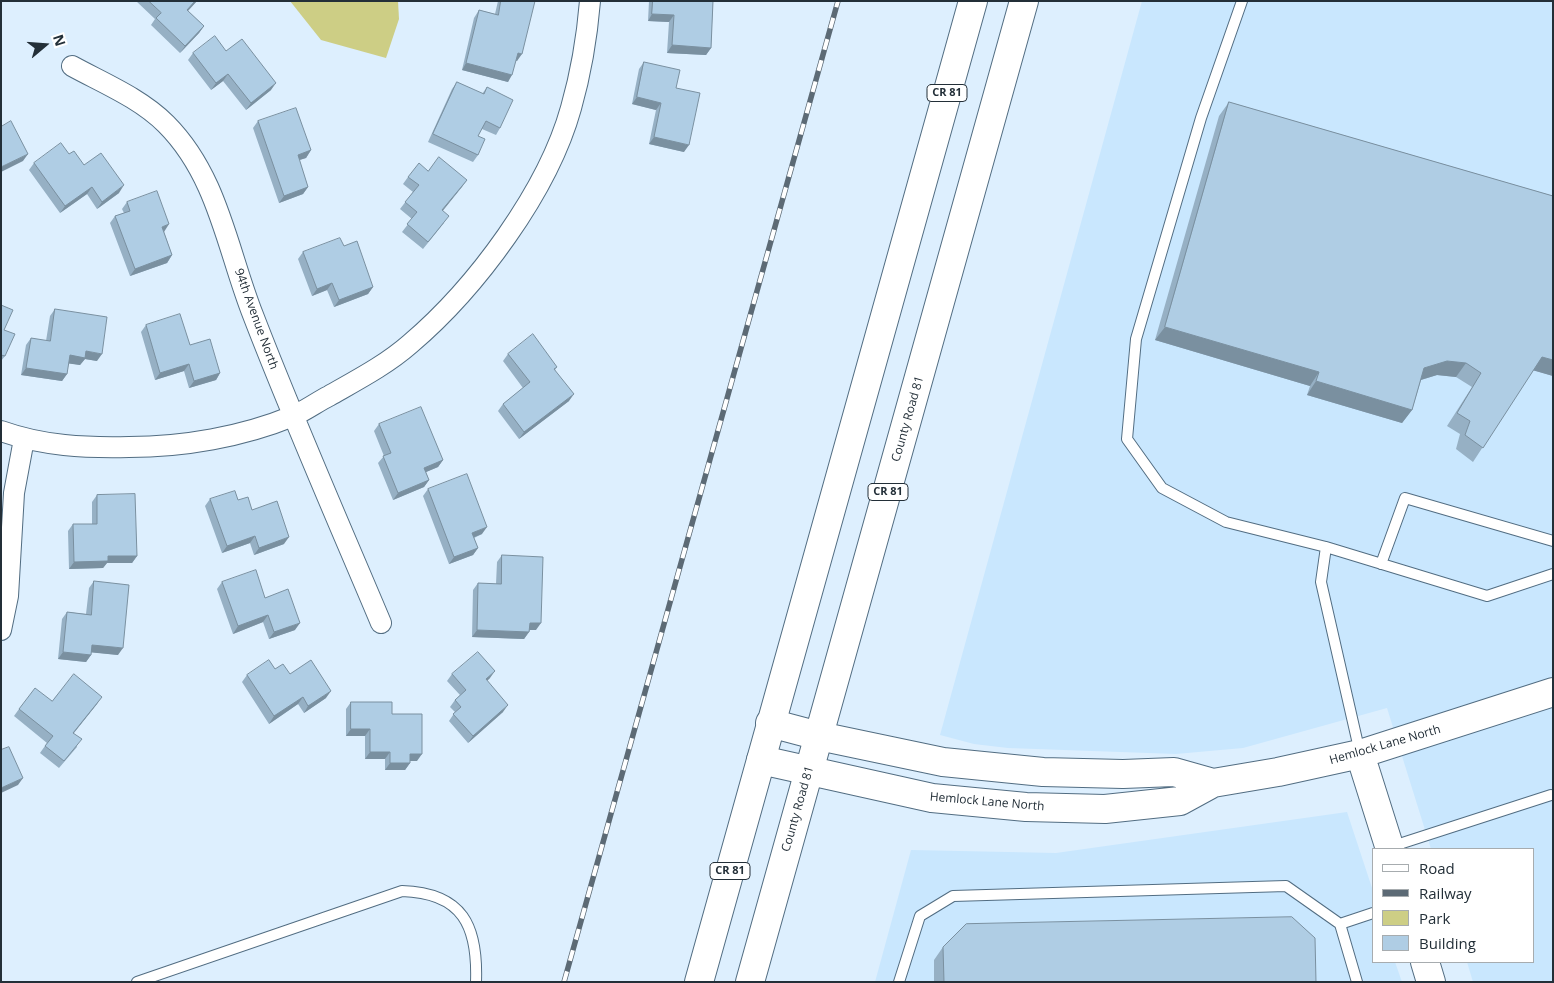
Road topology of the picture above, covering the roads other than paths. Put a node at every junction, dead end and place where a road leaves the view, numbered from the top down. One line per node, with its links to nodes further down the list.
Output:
1 (590, 1): 6 (street)
2 (973, 1): 16 (main road, CR 81)
3 (1024, 1): 17 (main road, County Road 81 / CR 81)
4 (1242, 1): 10 (lane)
5 (72, 66): 6 (street, 94th Avenue North)
6 (293, 416): 8 (street); 13 (street, 94th Avenue North)
7 (1, 432): 8 (street)
8 (24, 439): 14 (street)
9 (1553, 540): 11 (lane)
10 (1326, 547): 11 (lane); 18 (lane)
11 (1381, 564): 12 (lane)
12 (1553, 574)
13 (381, 623)
14 (1, 630)
15 (1553, 692): 18 (main road, Hemlock Lane North)
16 (770, 723): 17 (main road, Hemlock Lane North); 19 (main road, CR 81)
17 (819, 736): 20 (main road, County Road 81 / CR 81); 21 (main road, Hemlock Lane North)
18 (1360, 754): 21 (main road, Hemlock Lane North); 23 (main road)
19 (760, 760): 20 (main road, Hemlock Lane North); 29 (main road, CR 81)
20 (809, 770): 21 (main road, Hemlock Lane North); 30 (main road, County Road 81 / CR 81)
21 (1213, 783)
22 (1551, 794): 23 (lane)
23 (1389, 848)
24 (1372, 914): 25 (lane)
25 (1340, 924): 31 (lane); 32 (lane)
26 (1425, 963): 33 (main road)
27 (137, 982): 28 (lane)
28 (476, 982)
29 (699, 982)
30 (750, 982)
31 (899, 982)
32 (1357, 982)
33 (1431, 982)

